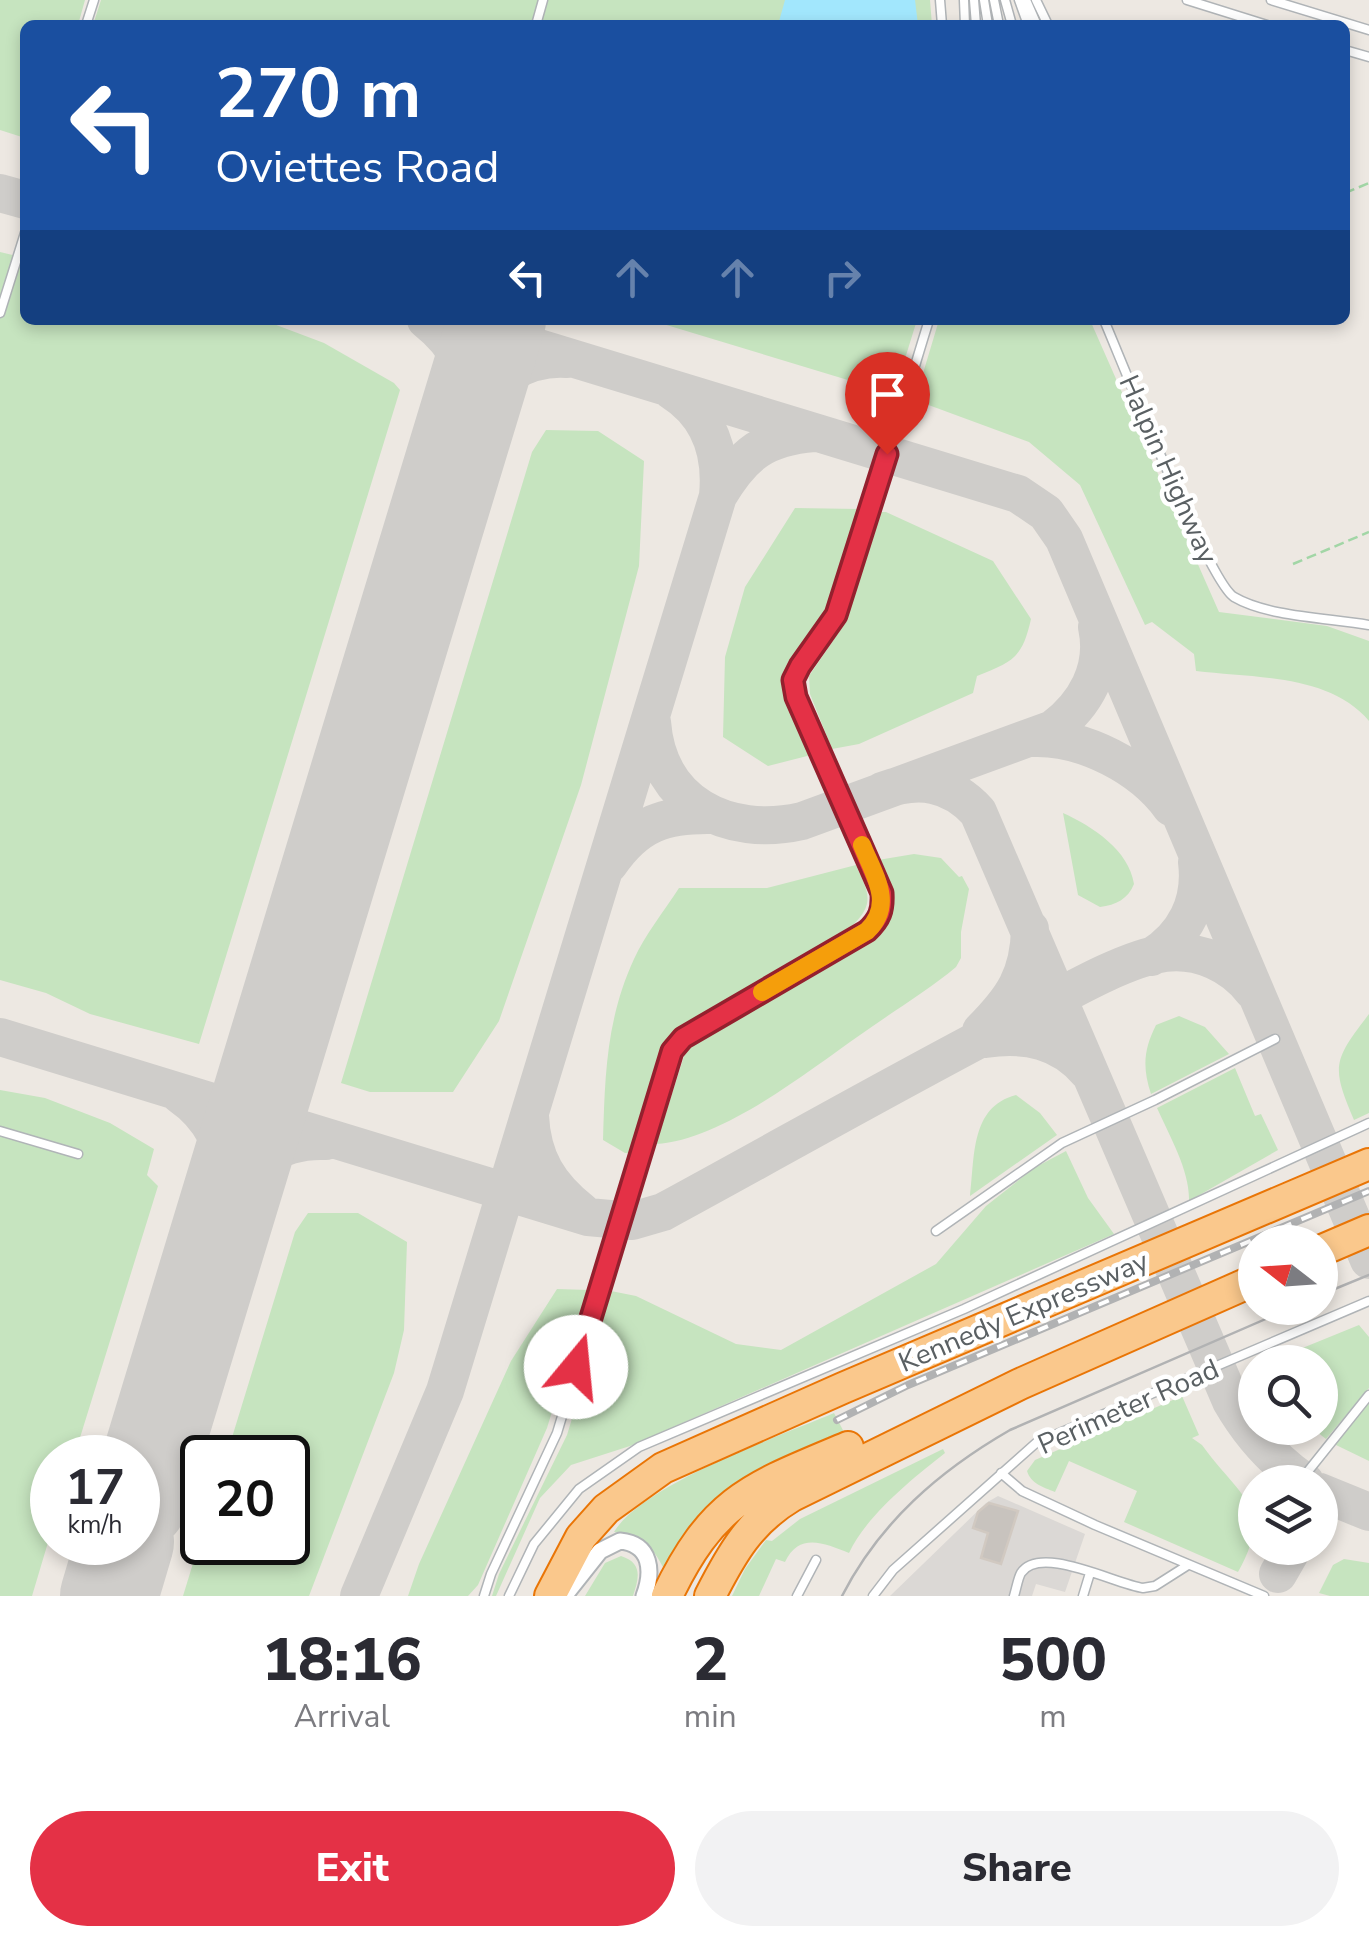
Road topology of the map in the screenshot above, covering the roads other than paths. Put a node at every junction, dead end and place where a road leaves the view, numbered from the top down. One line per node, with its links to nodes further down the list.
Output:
1 (1188, 0): 3 (lane)
2 (1271, 0): 4 (lane)
3 (1251, 20)
4 (1336, 20)
5 (20, 249): 6 (lane)
6 (0, 312)
7 (926, 325): 29 (lane)
8 (1106, 325): 9 (lane, Halpin Highway)
9 (1369, 624)
10 (1275, 1039): 17 (lane)
11 (1369, 1123): 30 (lane)
12 (0, 1130): 14 (lane)
13 (1369, 1152): 16 (highway)
14 (78, 1154)
15 (1369, 1164): 16 (highway, Kennedy Expressway)
16 (1251, 1213): 31 (highway, Kennedy Expressway)
17 (936, 1230)
18 (1369, 1230): 19 (highway)
19 (1338, 1243)
20 (1238, 1288): 22 (highway)
21 (1369, 1301): 25 (lane, Perimeter Road)
22 (1020, 1384): 34 (highway); 35 (highway)
23 (1369, 1395): 24 (lane)
24 (1313, 1465)
25 (1001, 1473): 27 (lane); 37 (lane, Perimeter Road)
26 (816, 1560): 36 (lane)
27 (1188, 1564): 28 (lane); 40 (lane)
28 (1090, 1573): 38 (lane); 39 (lane)
29 (484, 1596)
30 (508, 1596)
31 (550, 1596)
32 (564, 1596): 33 (street)
33 (644, 1596)
34 (667, 1596)
35 (710, 1596)
36 (798, 1596)
37 (873, 1596)
38 (1014, 1596)
39 (1083, 1596)
40 (1264, 1596)

